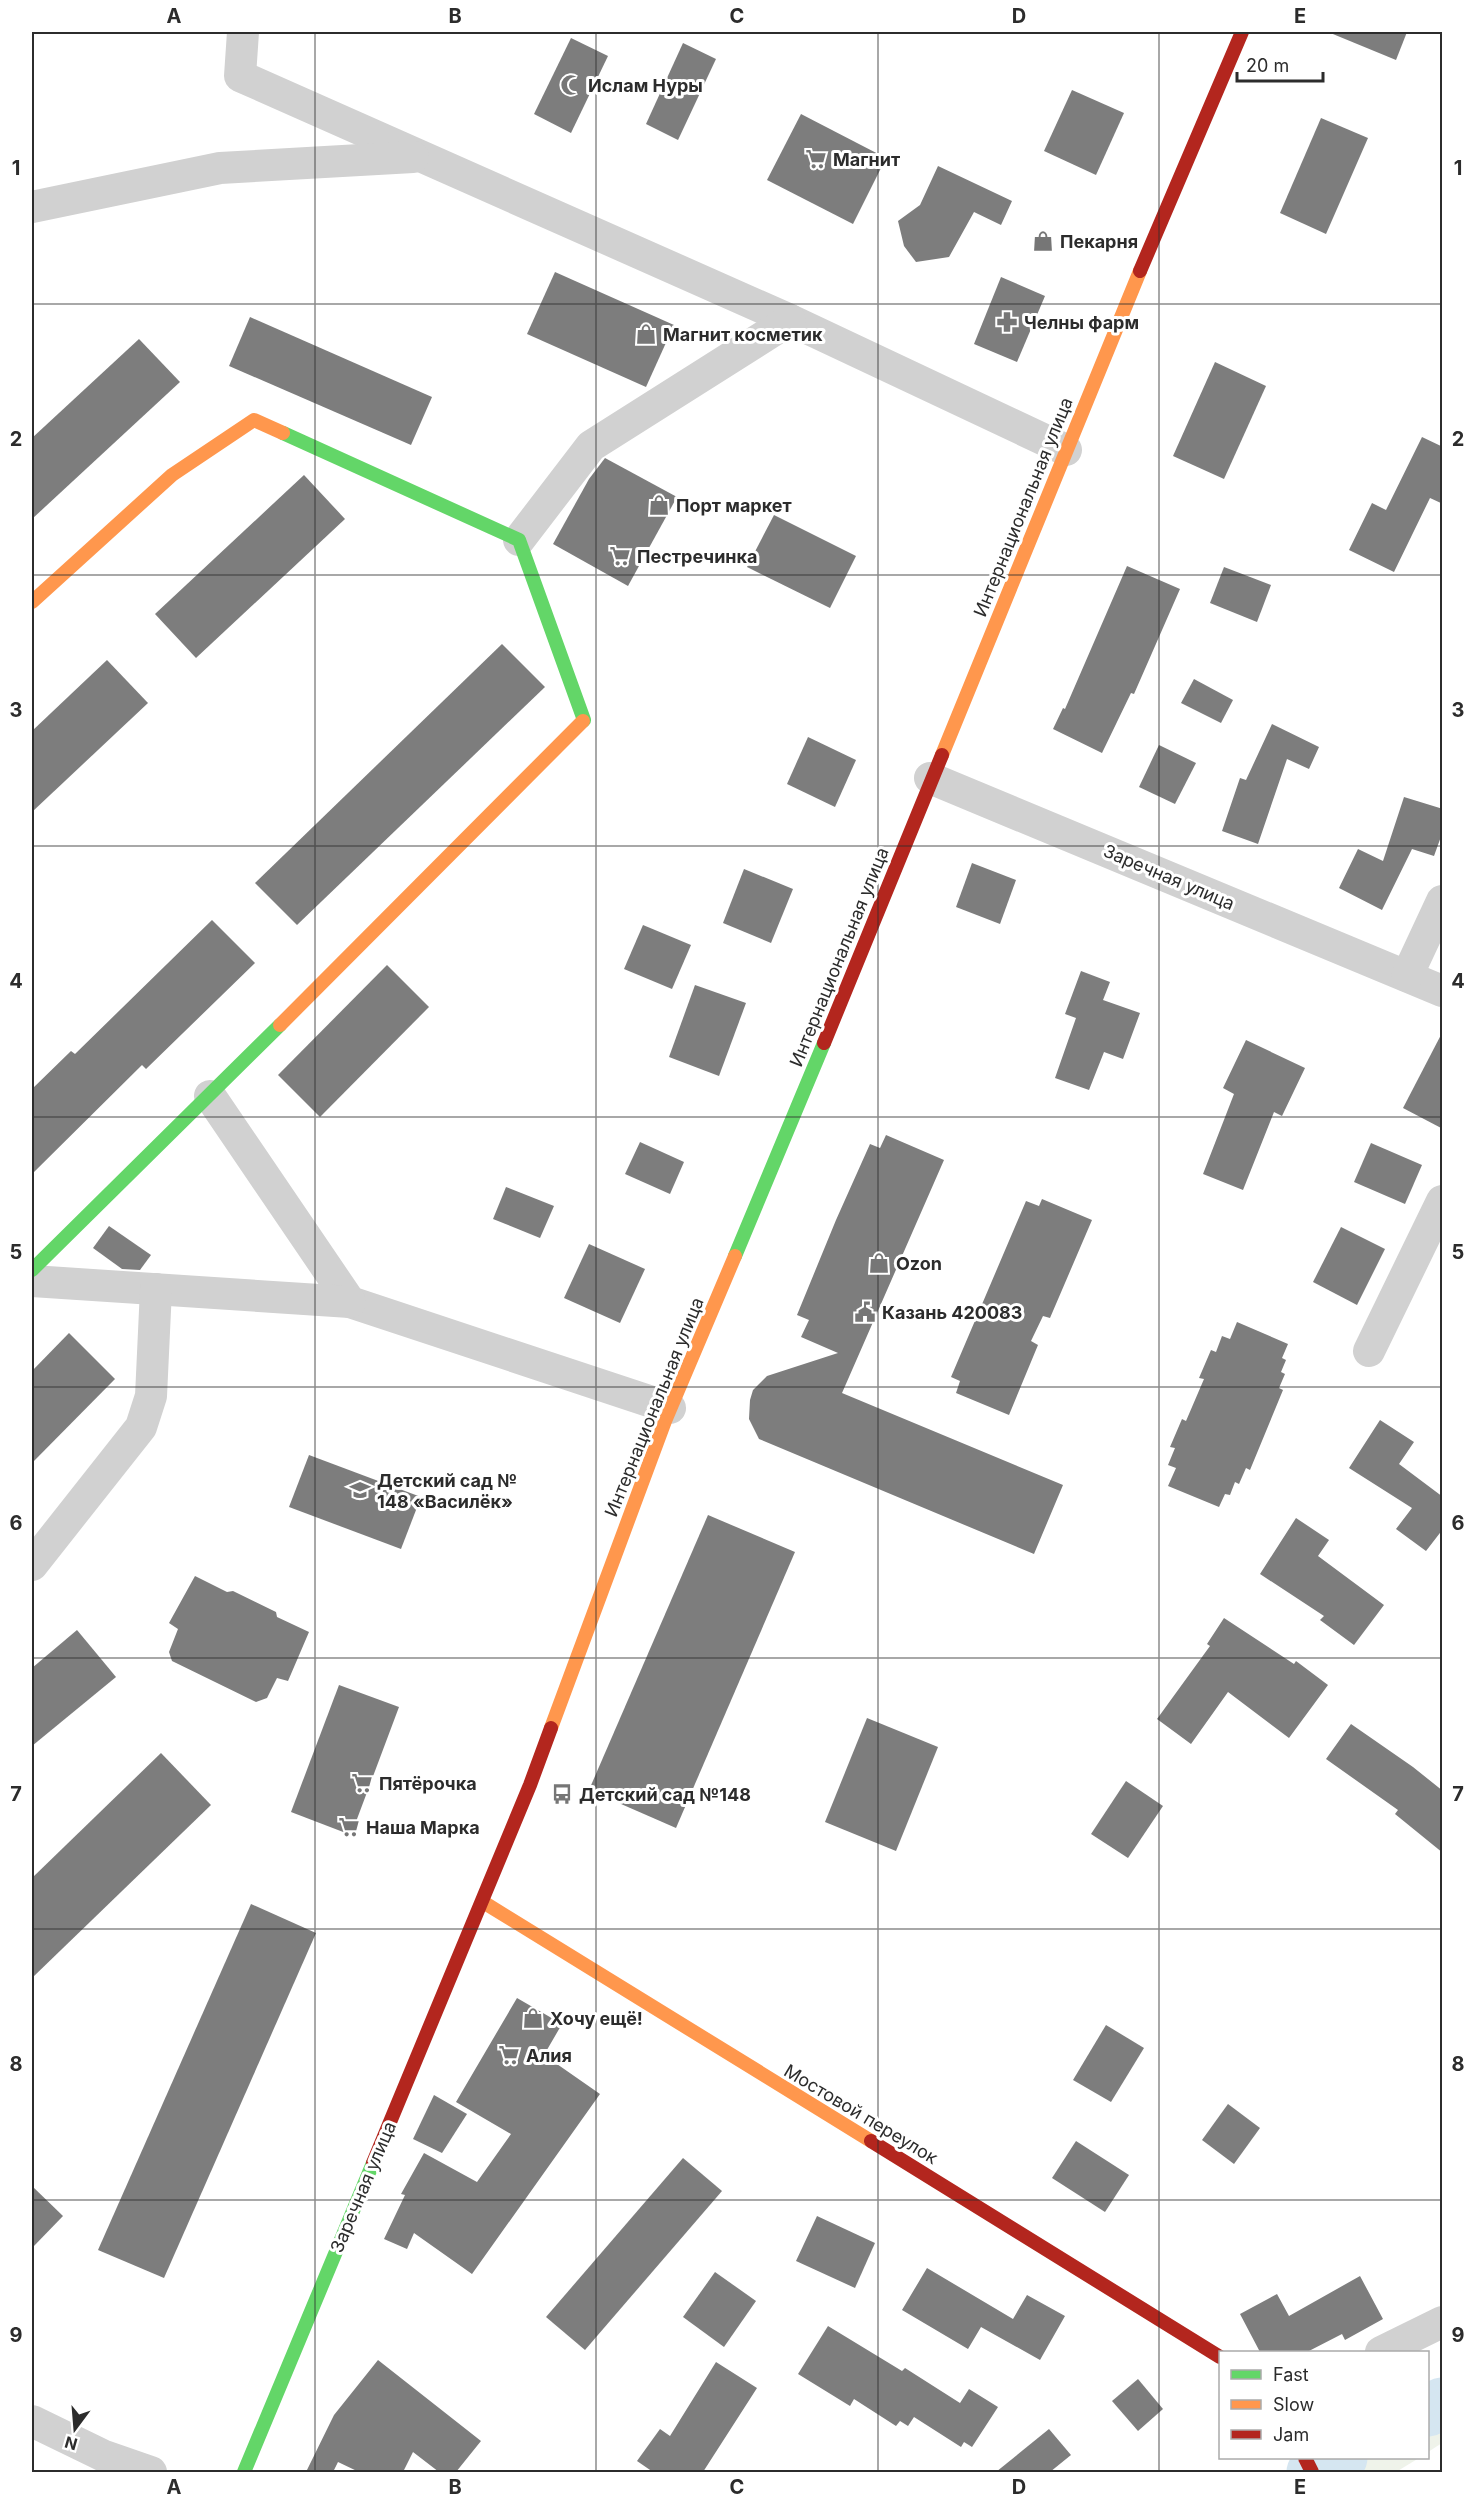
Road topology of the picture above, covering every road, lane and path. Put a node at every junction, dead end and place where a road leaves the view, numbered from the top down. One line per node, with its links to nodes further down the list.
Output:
1 (243, 32): 3 (street)
2 (1242, 32): 6 (street, Интернациональная улица)
3 (421, 156): 4 (street); 5 (street)
4 (32, 207)
5 (790, 320): 6 (street); 7 (street)
6 (1066, 450): 9 (street, Интернациональная улица)
7 (519, 540): 8 (street); 13 (street)
8 (32, 602)
9 (930, 778): 11 (street, Заречная улица); 20 (street, Интернациональная улица)
10 (1443, 901): 11 (street)
11 (1407, 976): 12 (street, Заречная улица)
12 (1443, 991)
13 (210, 1096): 15 (street); 18 (street)
14 (1441, 1209): 19 (street)
15 (32, 1270)
16 (32, 1281): 17 (street)
17 (156, 1289): 18 (street); 21 (street)
18 (350, 1302): 20 (street)
19 (1369, 1351)
20 (670, 1408): 22 (street, Интернациональная улица)
21 (32, 1564)
22 (483, 1902): 25 (street, Мостовой переулок); 28 (street, Заречная улица)
23 (1443, 2322): 24 (street)
24 (1383, 2351)
25 (1219, 2356)
26 (32, 2421): 27 (street)
27 (151, 2472)
28 (244, 2472)

